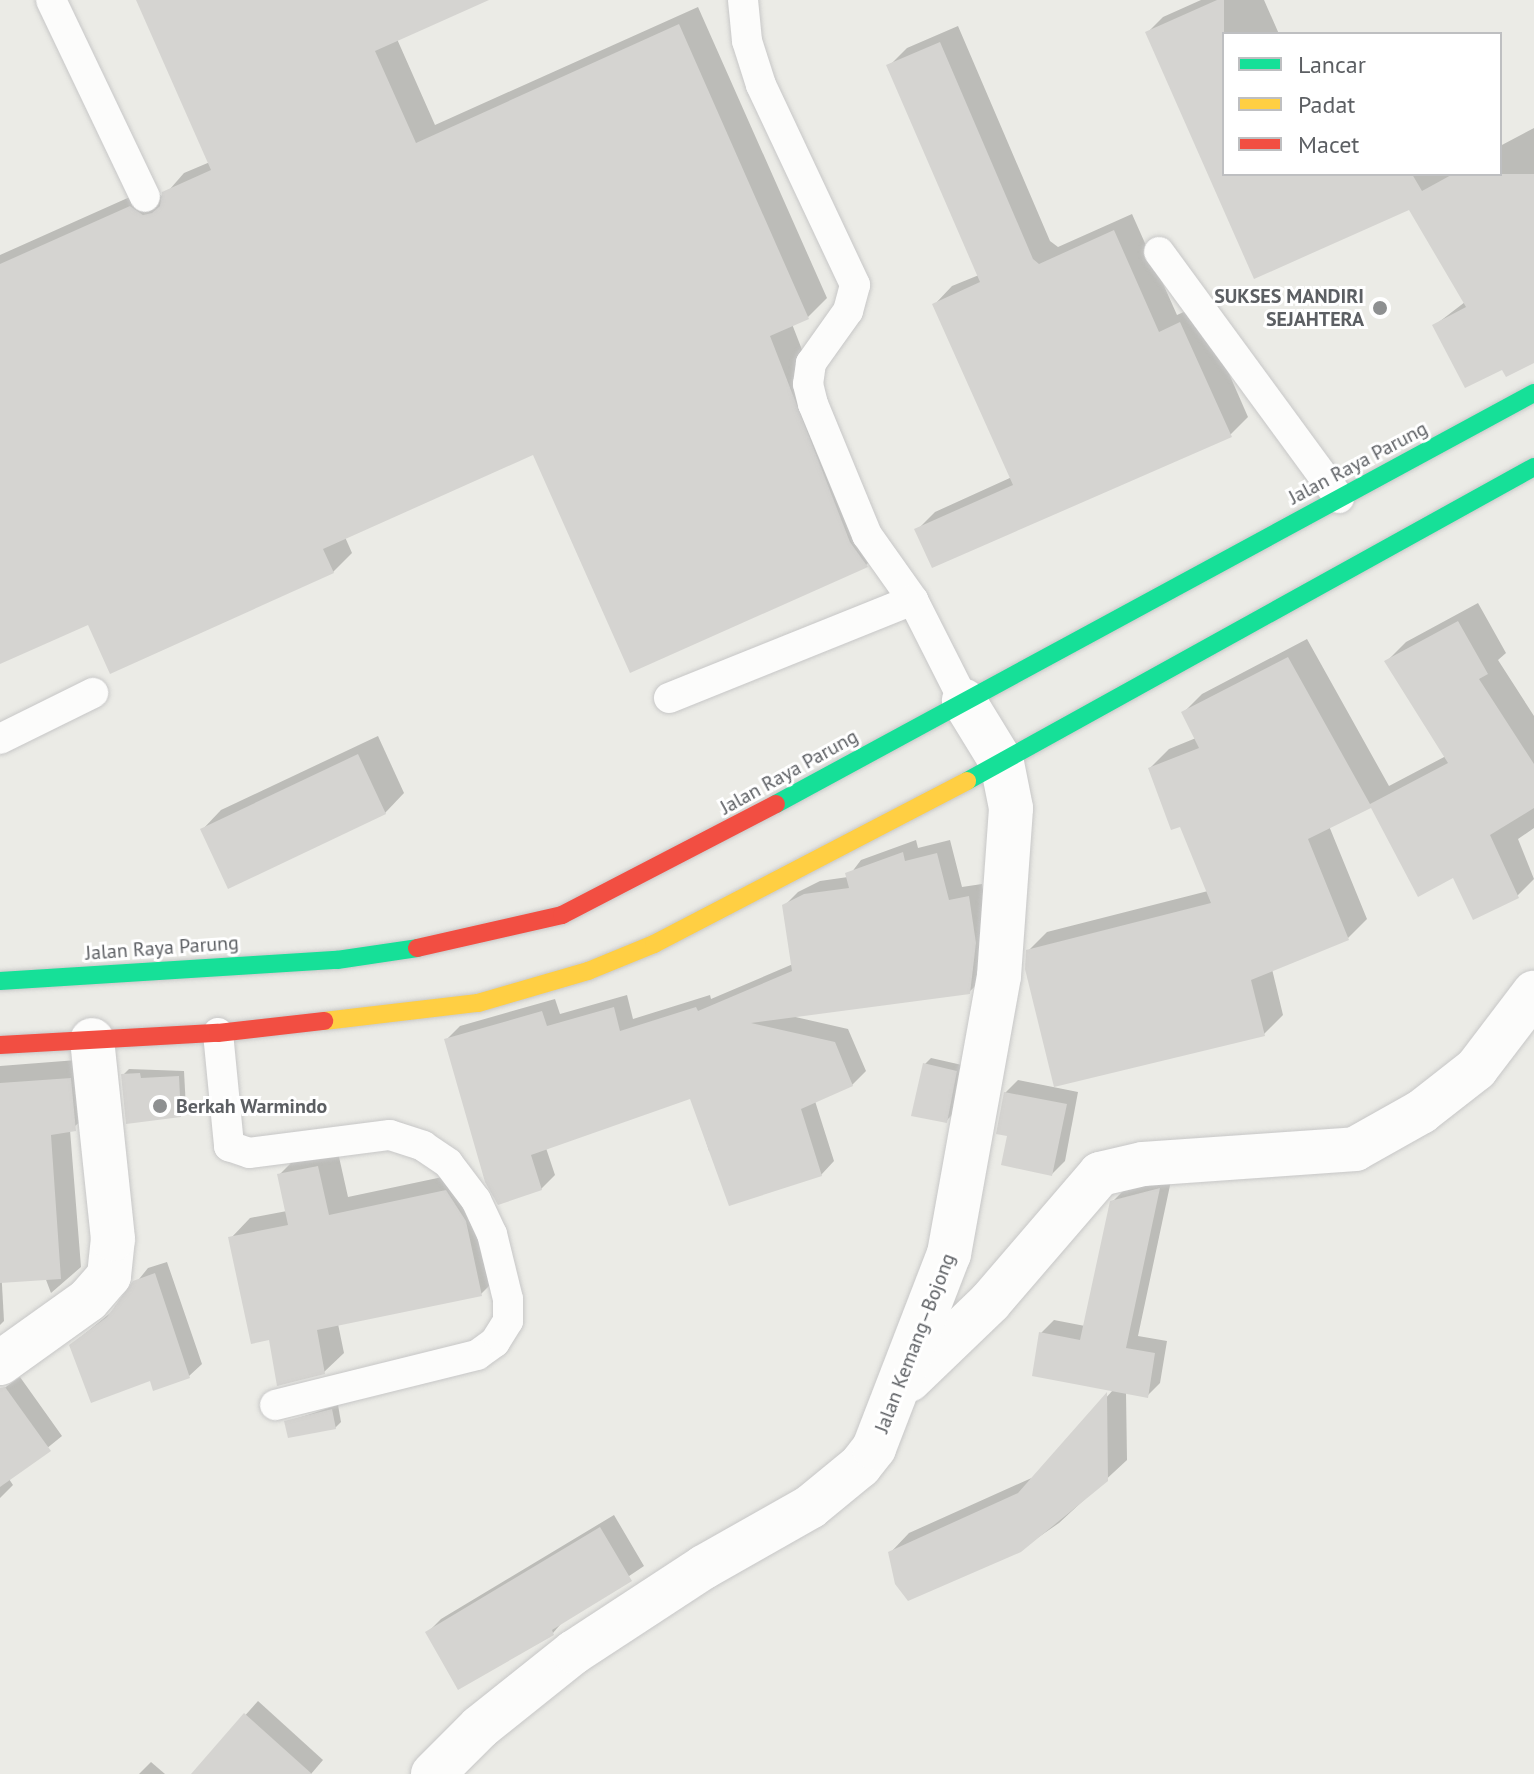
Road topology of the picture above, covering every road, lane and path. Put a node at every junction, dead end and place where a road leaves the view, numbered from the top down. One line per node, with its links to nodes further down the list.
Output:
1 (51, 0): 3 (lane)
2 (743, 0): 8 (lane)
3 (145, 197)
4 (1159, 252): 7 (lane)
5 (1534, 393): 7 (highway, Jalan Raya Parung)
6 (1534, 467): 13 (highway)
7 (1339, 498): 11 (highway, Jalan Raya Parung)
8 (913, 600): 10 (lane); 11 (lane)
9 (93, 693): 12 (lane)
10 (669, 698)
11 (964, 701): 13 (street, Jalan Kemang–Bojong); 14 (highway, Jalan Raya Parung)
12 (0, 739)
13 (1002, 763): 16 (highway); 20 (street, Jalan Kemang–Bojong)
14 (0, 981)
15 (1534, 993): 20 (street)
16 (218, 1033): 17 (highway); 21 (lane)
17 (92, 1040): 18 (highway); 19 (street)
18 (0, 1045)
19 (0, 1363)
20 (901, 1387): 22 (street, Jalan Kemang–Bojong)
21 (275, 1405)
22 (433, 1774)

